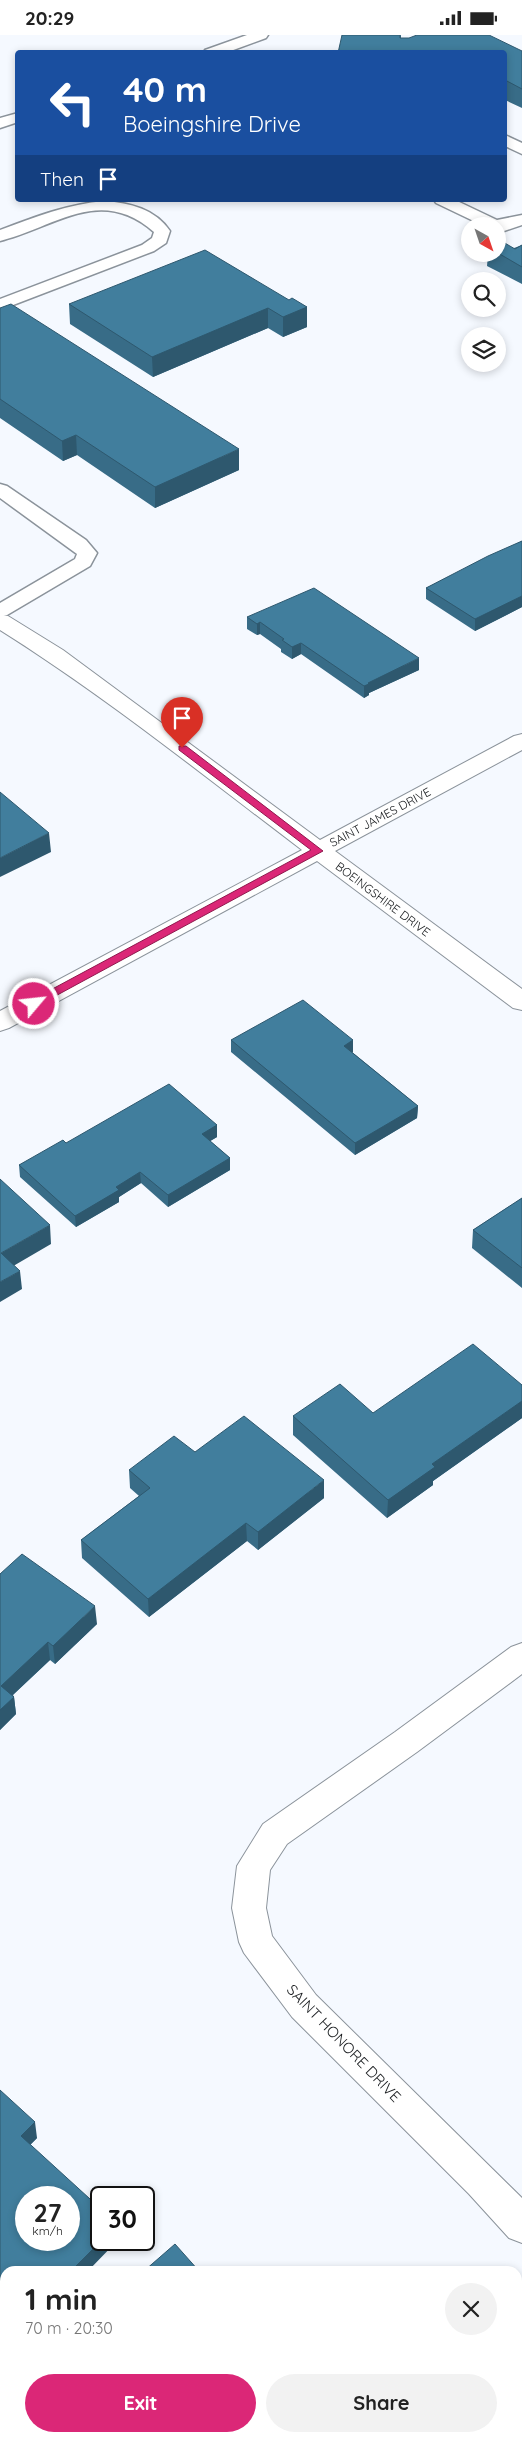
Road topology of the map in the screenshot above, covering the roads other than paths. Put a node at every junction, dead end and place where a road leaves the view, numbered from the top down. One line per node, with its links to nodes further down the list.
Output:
1 (261, 35): 2 (lane)
2 (232, 45): 3 (lane); 4 (lane)
3 (218, 50)
4 (241, 50)
5 (15, 118): 6 (lane)
6 (0, 123)
7 (507, 141): 8 (lane)
8 (522, 149)
9 (446, 202): 10 (lane)
10 (522, 221)
11 (0, 236): 12 (lane)
12 (0, 305)
13 (0, 490): 14 (lane)
14 (0, 611)
15 (0, 621): 17 (street, BOEINGSHIRE DRIVE)
16 (522, 741): 17 (street, SAINT JAMES DRIVE)
17 (318, 851): 18 (street, BOEINGSHIRE DRIVE); 19 (street, SAINT JAMES DRIVE)
18 (522, 1002)
19 (0, 1022)
20 (522, 1656): 21 (street, SAINT HONORE DRIVE)
21 (522, 2225)

